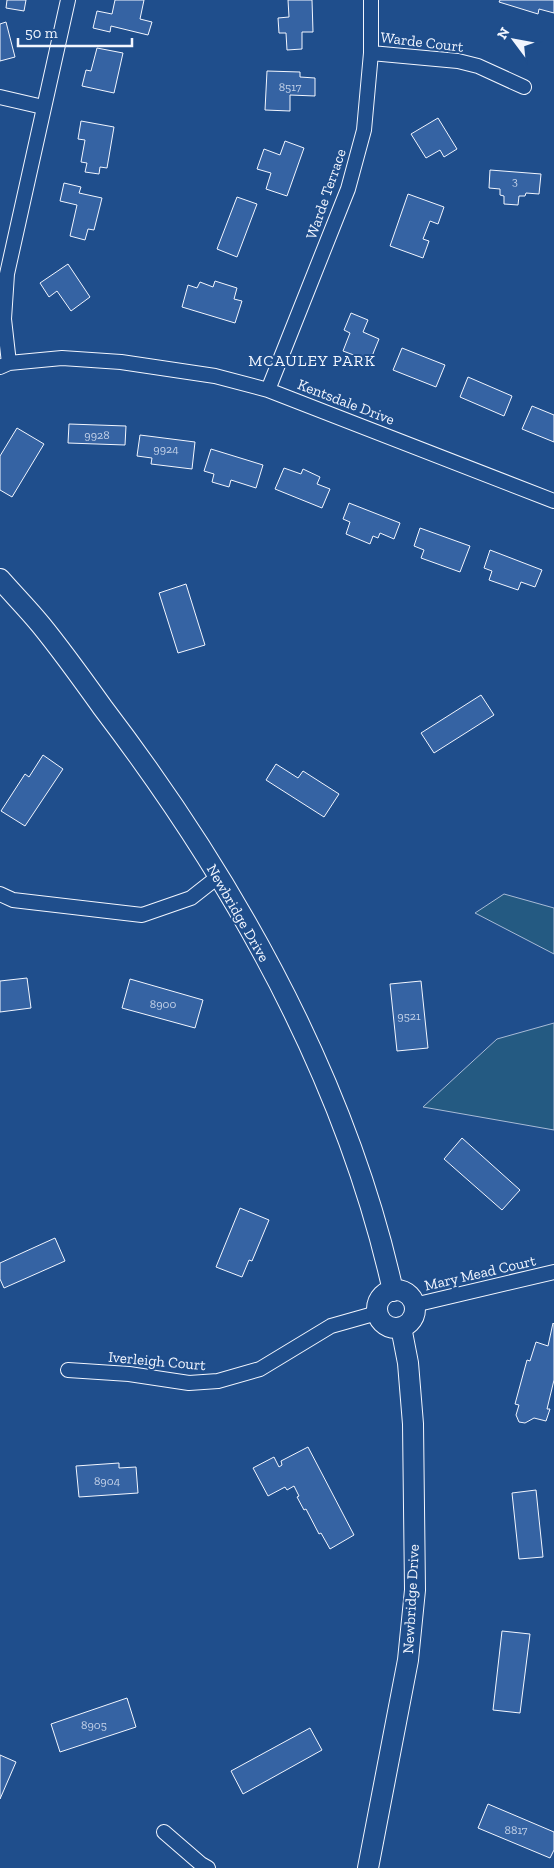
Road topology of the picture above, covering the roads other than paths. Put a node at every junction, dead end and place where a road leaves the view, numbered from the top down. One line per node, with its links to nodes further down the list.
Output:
1 (68, 0): 6 (street)
2 (371, 0): 3 (street, Warde Terrace)
3 (371, 53): 4 (street, Warde Court); 8 (street, Warde Terrace)
4 (524, 87)
5 (0, 97): 6 (street)
6 (43, 107): 7 (street)
7 (4, 365): 8 (street, Kentsdale Drive)
8 (268, 390): 9 (street, Kentsdale Drive)
9 (554, 500)
10 (0, 579): 11 (street, Newbridge Drive)
11 (219, 876): 12 (street); 14 (street, Newbridge Drive)
12 (0, 894)
13 (554, 1272): 15 (street, Mary Mead Court)
14 (393, 1291): 15 (street); 16 (street)
15 (414, 1305): 17 (street)
16 (377, 1313): 17 (street); 18 (street, Iverleigh Court)
17 (401, 1327): 21 (street, Newbridge Drive)
18 (68, 1370)
19 (164, 1832): 20 (street)
20 (208, 1868)
21 (368, 1868)

